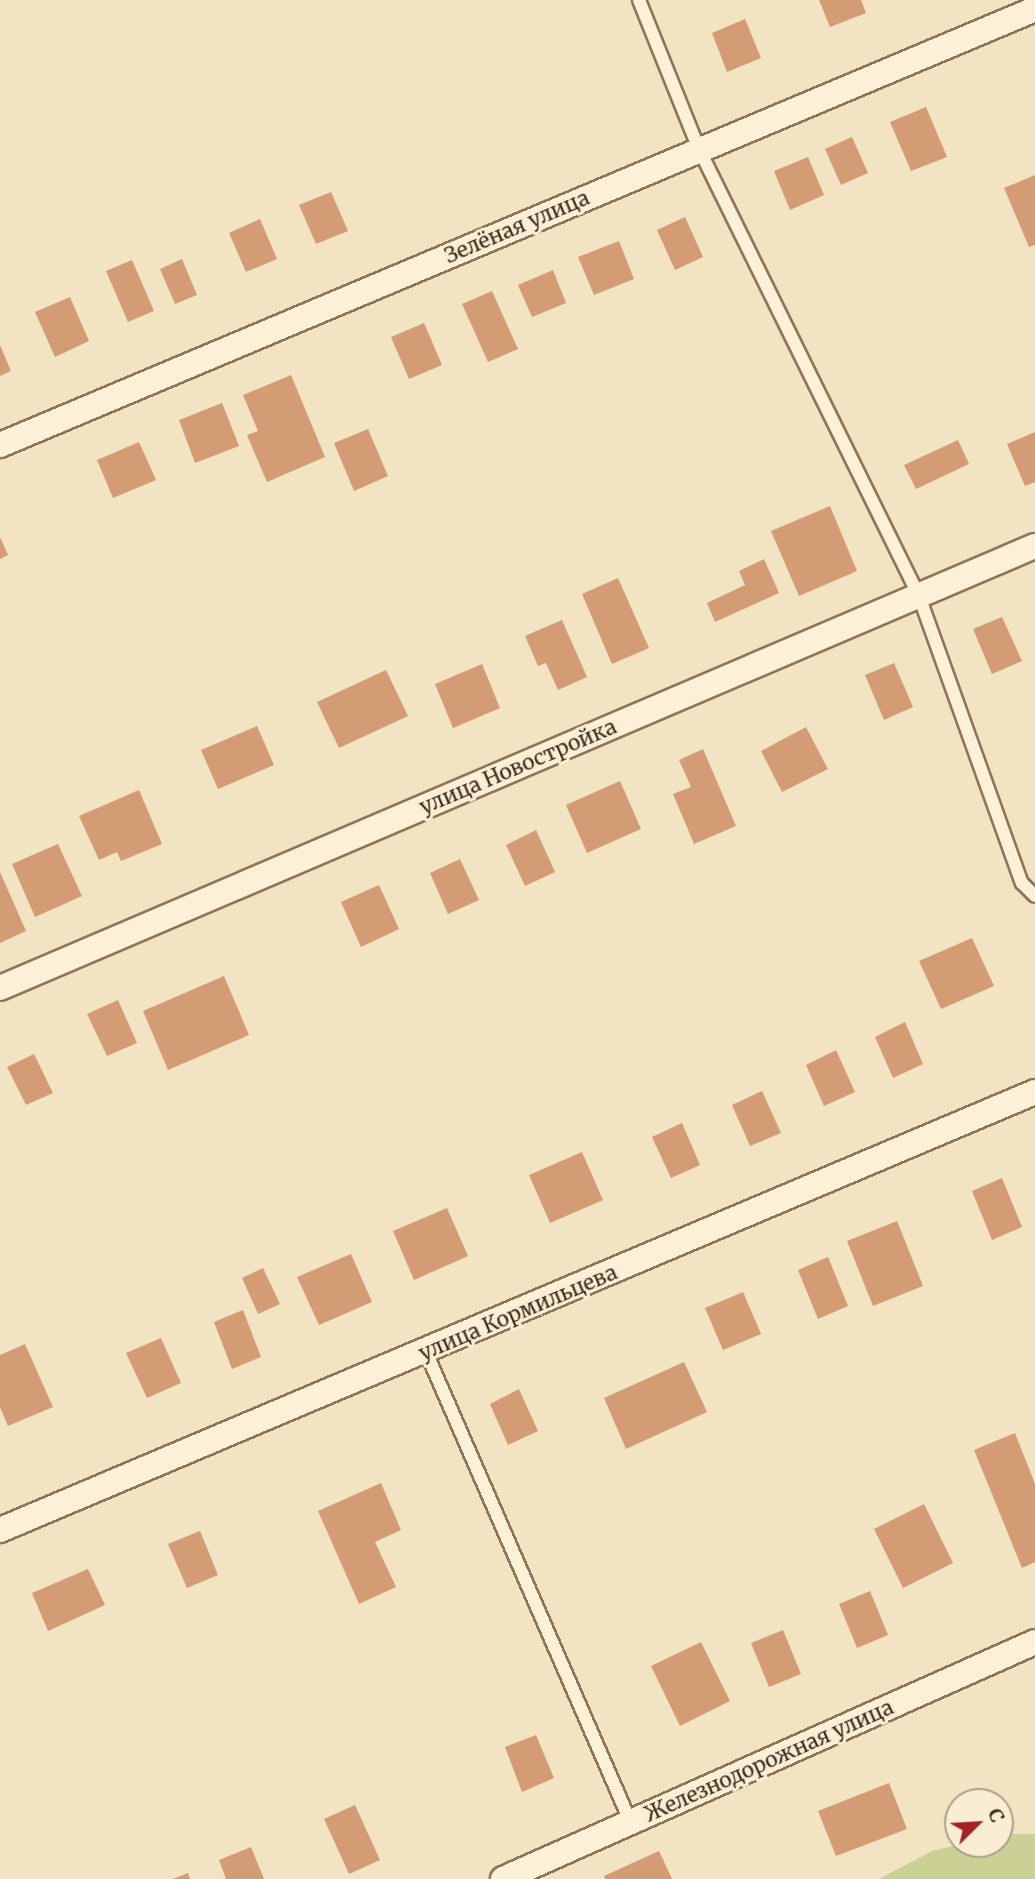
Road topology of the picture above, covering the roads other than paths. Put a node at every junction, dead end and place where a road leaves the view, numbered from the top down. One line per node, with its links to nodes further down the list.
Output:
1 (639, 0): 3 (lane)
2 (1035, 9): 3 (street, Зелёная улица)
3 (699, 149): 4 (street, Зелёная улица); 6 (lane)
4 (0, 445)
5 (1035, 546): 6 (street, улица Новостройка)
6 (919, 596): 7 (lane); 8 (street, улица Новостройка)
7 (1035, 896)
8 (0, 988)
9 (1035, 1093): 10 (street, улица Кормильцева)
10 (426, 1352): 11 (street, улица Кормильцева); 13 (lane)
11 (0, 1530)
12 (1035, 1642): 13 (street, Железнодорожная улица)
13 (631, 1824): 14 (street, Железнодорожная улица)
14 (503, 1879)

